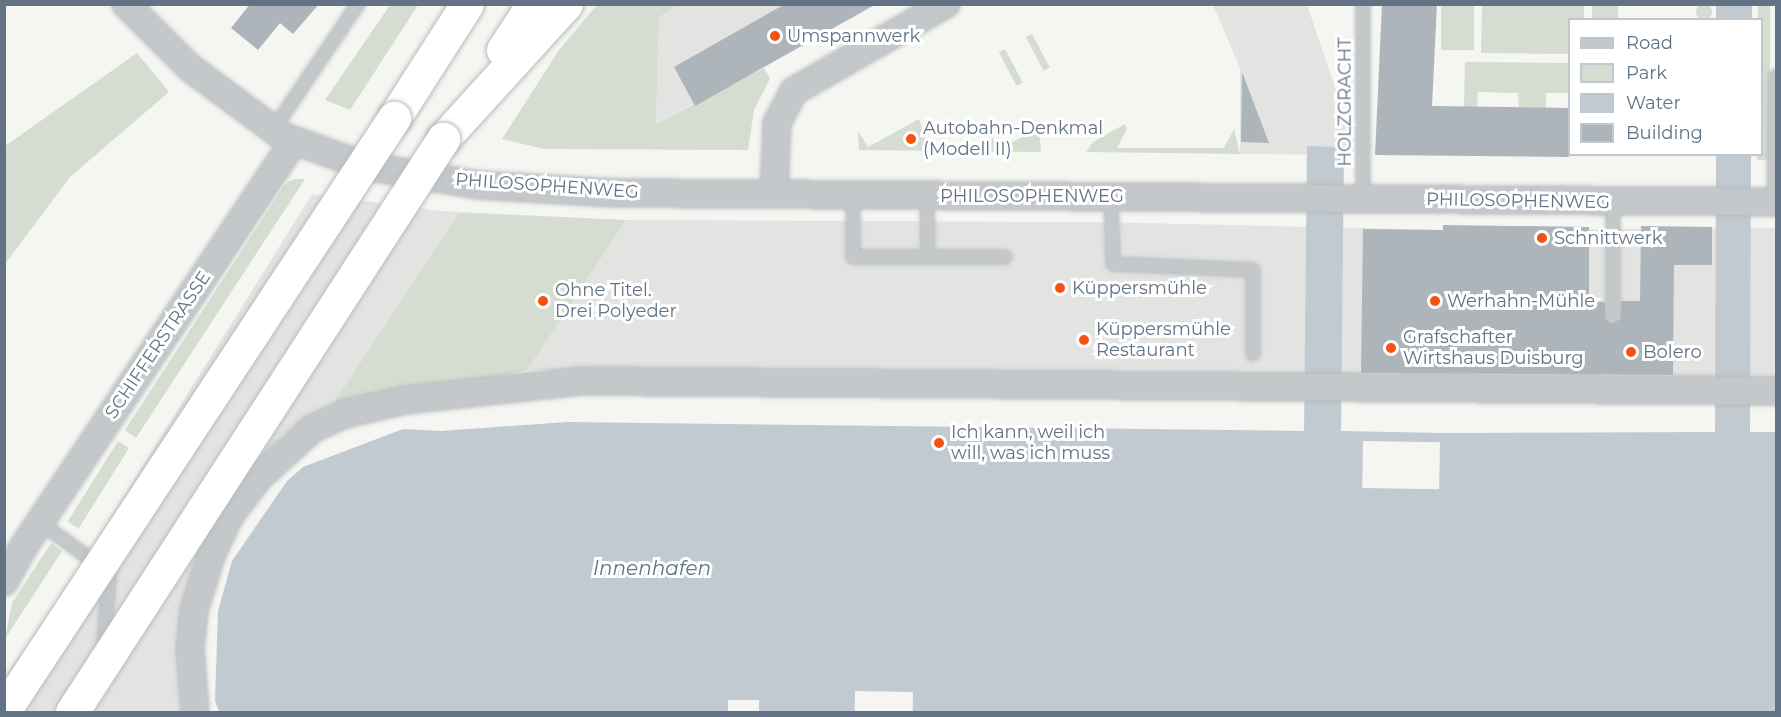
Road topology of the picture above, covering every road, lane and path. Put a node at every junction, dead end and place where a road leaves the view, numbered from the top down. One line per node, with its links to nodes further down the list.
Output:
1 (126, 4): 9 (street, PHILOSOPHENWEG)
2 (358, 4): 9 (lane)
3 (467, 4): 26 (highway, bridge)
4 (533, 4): 10 (highway)
5 (566, 4): 10 (highway)
6 (945, 4): 11 (street)
7 (1363, 4): 15 (lane, HOLZGRACHT)
8 (1776, 76): 17 (lane)
9 (283, 136): 11 (street, PHILOSOPHENWEG); 23 (street, SCHIFFERSTRASSE)
10 (443, 139): 27 (highway, bridge)
11 (774, 193): 12 (street, PHILOSOPHENWEG)
12 (853, 195): 13 (street, PHILOSOPHENWEG); 18 (lane)
13 (927, 195): 14 (street, PHILOSOPHENWEG); 18 (lane)
14 (1111, 196): 15 (street, PHILOSOPHENWEG); 21 (lane)
15 (1358, 199): 16 (street, PHILOSOPHENWEG)
16 (1613, 202): 17 (street, PHILOSOPHENWEG); 20 (lane)
17 (1768, 202)
18 (928, 257): 19 (lane)
19 (1005, 257)
20 (1613, 315)
21 (1253, 354)
22 (1765, 391): 29 (street)
23 (41, 523): 24 (street, SCHIFFERSTRASSE); 28 (lane)
24 (14, 556): 25 (street, SCHIFFERSTRASSE)
25 (4, 582)
26 (4, 711)
27 (72, 712)
28 (87, 712)
29 (195, 712)

